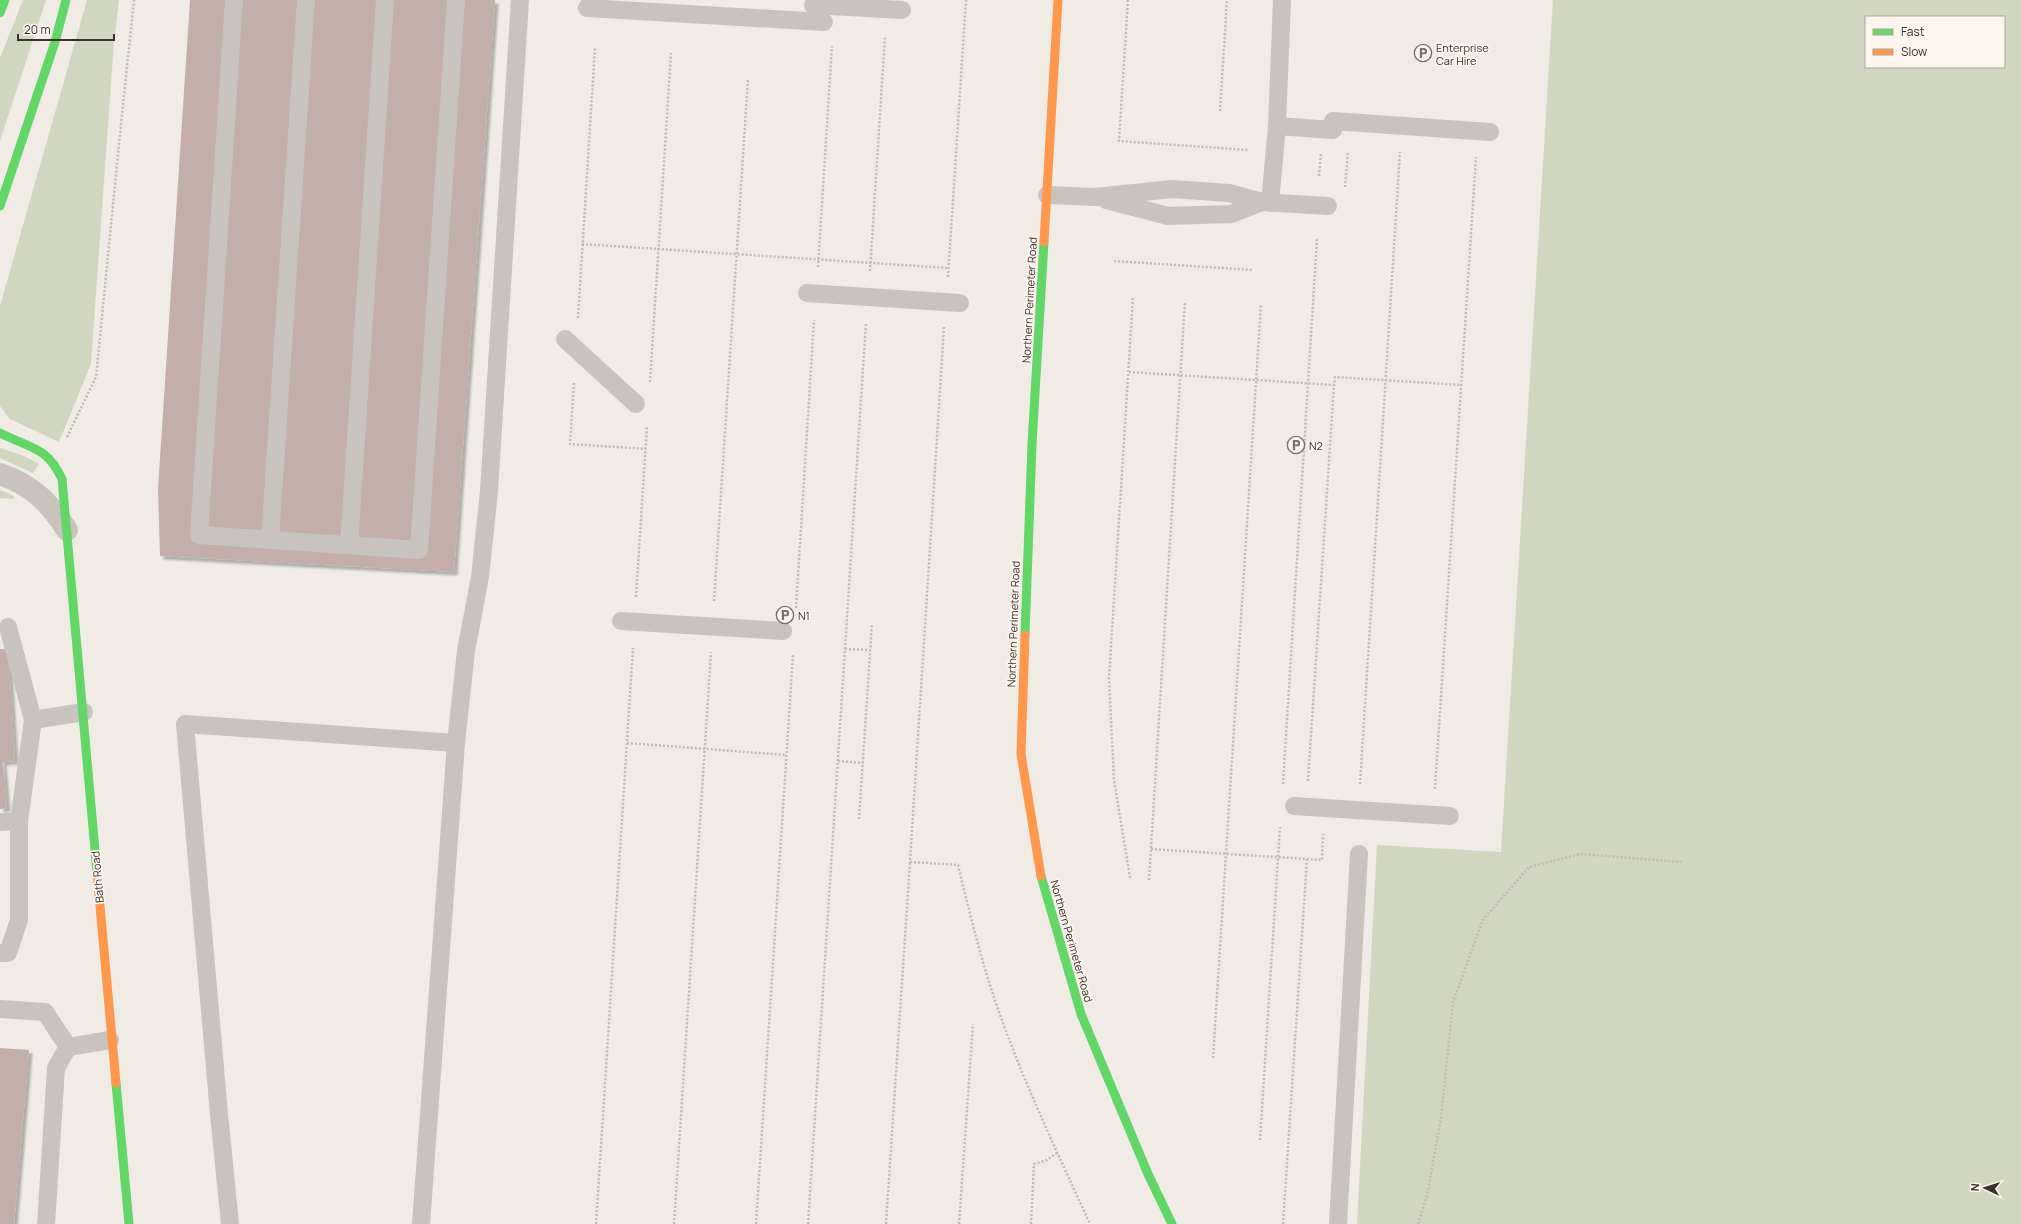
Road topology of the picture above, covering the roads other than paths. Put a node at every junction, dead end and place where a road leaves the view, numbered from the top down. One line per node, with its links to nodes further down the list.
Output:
1 (5, 0): 16 (main road)
2 (66, 0): 22 (main road)
3 (234, 0): 31 (lane)
4 (306, 0): 31 (lane)
5 (385, 0): 32 (lane)
6 (456, 0): 32 (lane)
7 (520, 0): 38 (lane)
8 (1058, 0): 19 (main road, Northern Perimeter Road)
9 (1282, 0): 17 (lane)
10 (813, 2): 12 (lane); 15 (lane)
11 (590, 4): 13 (lane)
12 (697, 4): 14 (lane)
13 (611, 5): 14 (lane)
14 (658, 6)
15 (902, 10)
16 (0, 13)
17 (1277, 126): 18 (lane); 21 (lane)
18 (1490, 132)
19 (1047, 194): 20 (lane); 52 (main road, Northern Perimeter Road)
20 (1095, 197): 21 (lane); 21 (lane)
21 (1266, 203): 23 (lane)
22 (0, 206)
23 (1328, 206)
24 (807, 292): 25 (lane)
25 (953, 302)
26 (570, 344): 27 (lane)
27 (636, 404)
28 (0, 433): 30 (main road, Bath Road)
29 (0, 474): 30 (street, Bath Road)
30 (67, 530): 36 (main road, Bath Road)
31 (270, 540): 32 (lane)
32 (349, 545)
33 (621, 621): 35 (lane)
34 (8, 627): 37 (lane)
35 (783, 631)
36 (84, 712): 37 (lane); 46 (main road, Bath Road)
37 (33, 720): 41 (lane)
38 (456, 743): 50 (lane); 51 (lane)
39 (1294, 806): 40 (lane)
40 (1450, 816)
41 (18, 821): 42 (lane); 44 (lane)
42 (0, 822)
43 (1359, 854): 53 (lane)
44 (0, 953)
45 (0, 1009): 47 (lane)
46 (110, 1040): 47 (lane); 49 (main road, Bath Road)
47 (68, 1048): 48 (lane)
48 (46, 1224)
49 (128, 1224)
50 (230, 1224)
51 (421, 1224)
52 (1172, 1224)
53 (1338, 1224)

